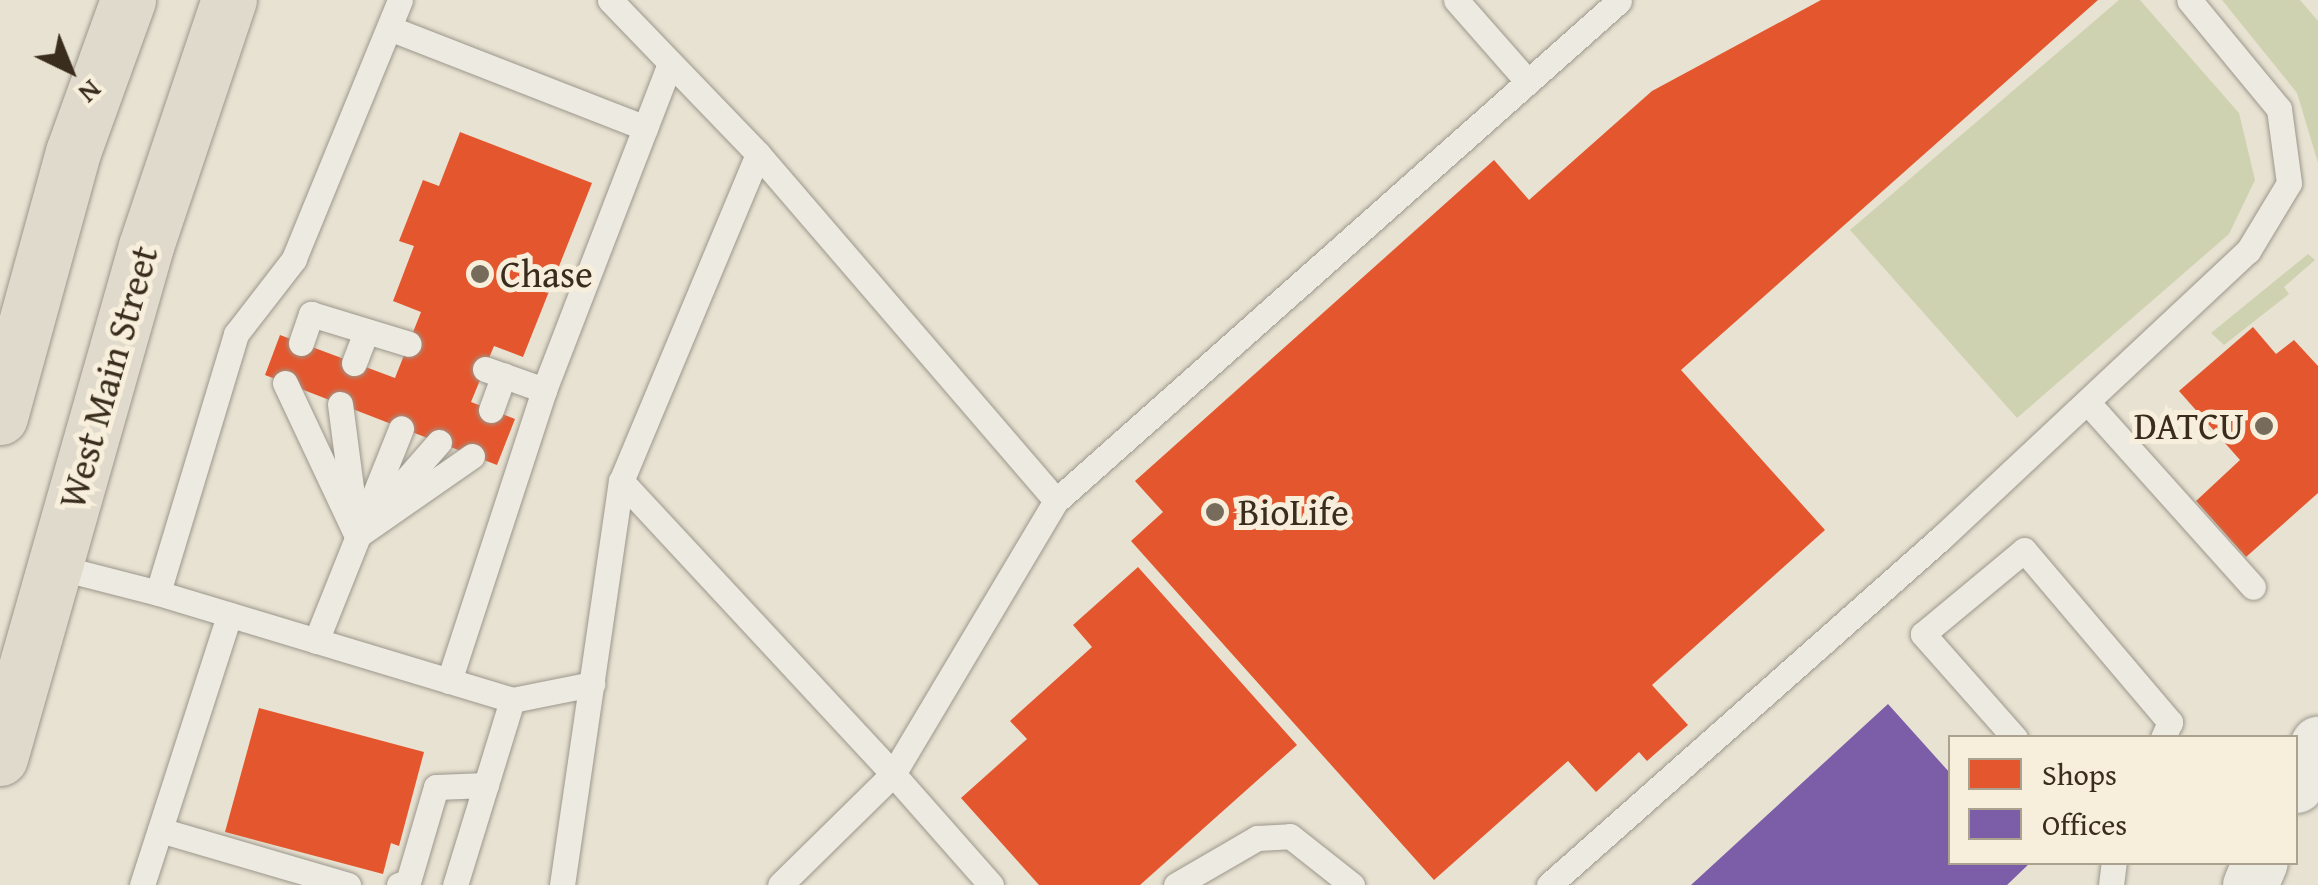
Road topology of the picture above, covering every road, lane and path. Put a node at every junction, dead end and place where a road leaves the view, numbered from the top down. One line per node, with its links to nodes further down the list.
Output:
1 (128, 0): 22 (main road)
2 (229, 0): 29 (main road, West Main Street)
3 (400, 0): 8 (lane)
4 (610, 0): 9 (lane)
5 (1456, 0): 10 (lane)
6 (1620, 0): 10 (lane)
7 (2188, 0): 19 (lane)
8 (389, 28): 11 (lane); 31 (lane)
9 (670, 63): 11 (lane); 12 (lane)
10 (1528, 82): 27 (lane)
11 (645, 128): 18 (lane)
12 (758, 154): 26 (lane); 27 (lane)
13 (366, 332): 14 (lane); 15 (lane); 16 (lane)
14 (301, 342)
15 (409, 344)
16 (354, 363)
17 (286, 383): 28 (lane)
18 (544, 390): 21 (lane); 34 (lane)
19 (2088, 402): 30 (lane); 54 (lane)
20 (340, 404): 28 (lane)
21 (491, 410)
22 (0, 417)
23 (401, 428): 28 (lane)
24 (438, 442): 28 (lane)
25 (472, 456): 28 (lane)
26 (621, 481): 35 (lane); 41 (lane)
27 (1056, 501): 41 (lane)
28 (357, 536): 33 (lane)
29 (53, 566): 31 (lane); 40 (main road, West Main Street)
30 (2254, 587)
31 (158, 594): 32 (lane)
32 (229, 615): 33 (lane); 44 (lane)
33 (316, 641): 34 (lane)
34 (449, 681): 36 (lane)
35 (592, 684): 36 (lane); 49 (lane)
36 (512, 700): 43 (lane)
37 (2012, 735): 38 (lane)
38 (2164, 735)
39 (2318, 744): 42 (street)
40 (0, 758)
41 (893, 774): 50 (lane); 51 (lane)
42 (2298, 781)
43 (486, 785): 47 (lane); 48 (lane)
44 (160, 830): 45 (lane); 46 (lane)
45 (142, 885)
46 (348, 885)
47 (399, 885)
48 (454, 885)
49 (562, 885)
50 (780, 885)
51 (991, 885)
52 (1176, 885): 53 (lane)
53 (1352, 885)
54 (1549, 885)

